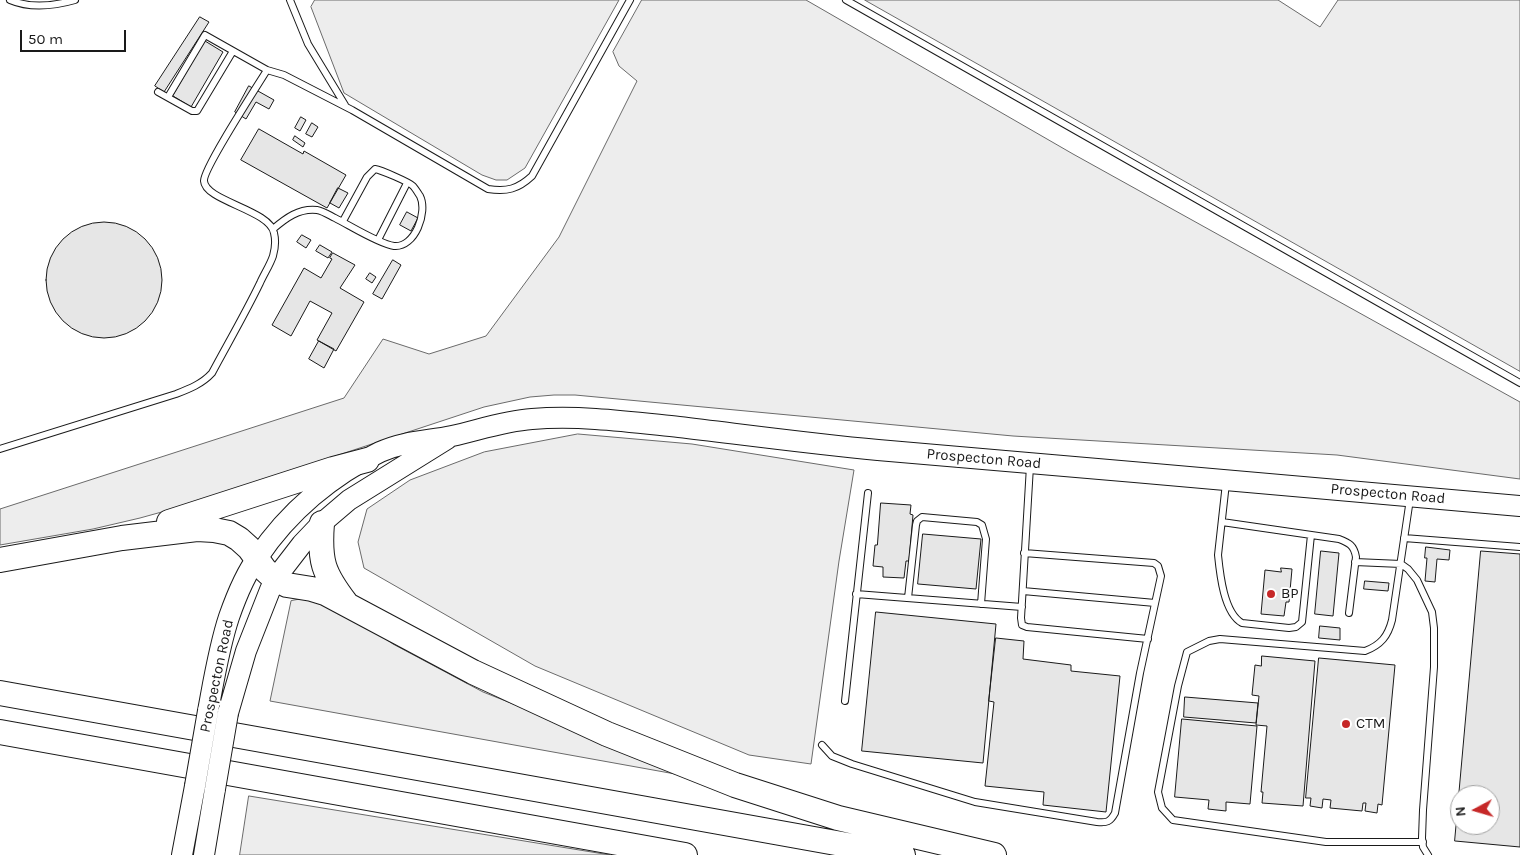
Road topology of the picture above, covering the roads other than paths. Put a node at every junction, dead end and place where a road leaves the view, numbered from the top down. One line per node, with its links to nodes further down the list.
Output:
1 (10, 0): 2 (lane)
2 (75, 0)
3 (290, 0): 10 (lane)
4 (630, 0): 10 (lane)
5 (846, 0): 15 (lane)
6 (233, 51): 7 (lane); 9 (lane); 9 (lane)
7 (267, 70): 10 (lane); 13 (lane)
8 (158, 92): 9 (lane)
9 (168, 97)
10 (346, 106)
11 (407, 183): 12 (lane); 14 (lane); 14 (lane)
12 (343, 221): 13 (lane); 14 (lane)
13 (273, 228): 17 (lane)
14 (378, 240)
15 (1520, 383)
16 (451, 436): 18 (main road, Prospecton Road); 19 (main road, Prospecton Road); 25 (main road, Prospecton Road)
17 (0, 449)
18 (367, 460): 27 (highway); 31 (main road, Prospecton Road)
19 (1030, 462): 20 (main road, Prospecton Road); 30 (lane)
20 (1227, 479): 22 (main road, Prospecton Road); 24 (lane)
21 (868, 494): 37 (lane)
22 (1410, 496): 23 (main road, Prospecton Road); 28 (lane)
23 (1520, 506)
24 (1222, 522): 26 (lane); 26 (lane)
25 (322, 523): 35 (main road, Prospecton Road); 39 (highway)
26 (1311, 535): 33 (lane)
27 (122, 538): 31 (highway); 32 (highway)
28 (1404, 538): 29 (lane); 34 (lane)
29 (1520, 548)
30 (1024, 553): 36 (lane); 40 (lane)
31 (256, 558): 35 (highway); 50 (main road, Prospecton Road, bridge)
32 (0, 560)
33 (1355, 562): 34 (lane); 43 (lane)
34 (1401, 564): 49 (lane); 49 (lane)
35 (275, 579): 39 (highway); 51 (main road, Prospecton Road, bridge)
36 (1023, 591): 40 (lane); 42 (lane)
37 (856, 594): 38 (lane); 46 (lane)
38 (908, 598): 41 (lane); 41 (lane)
39 (346, 603): 54 (highway)
40 (1155, 603): 44 (lane)
41 (981, 604): 42 (lane)
42 (1022, 607): 44 (lane)
43 (1349, 613)
44 (1148, 639): 48 (lane)
45 (0, 693): 53 (highway)
46 (845, 701)
47 (0, 732): 52 (highway)
48 (822, 745)
49 (1423, 842): 55 (lane)
50 (182, 855)
51 (204, 855)
52 (685, 855)
53 (903, 855)
54 (994, 855)
55 (1428, 855)

